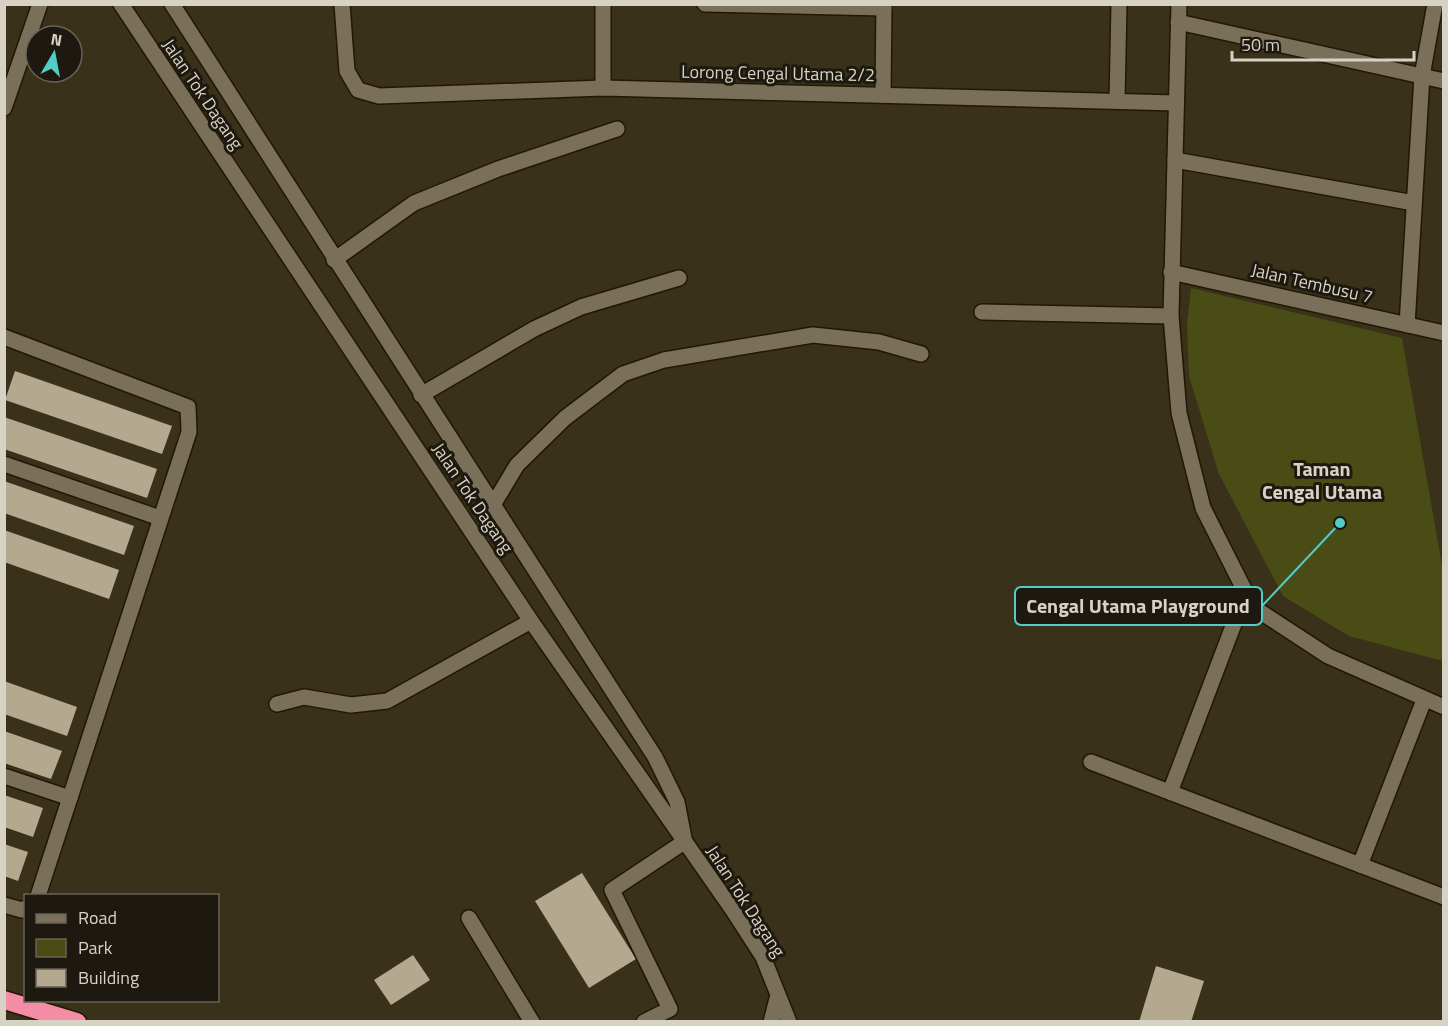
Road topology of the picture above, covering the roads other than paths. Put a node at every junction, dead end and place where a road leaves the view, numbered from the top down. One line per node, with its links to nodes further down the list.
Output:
1 (40, 4): 18 (street)
2 (121, 4): 36 (street, Jalan Tok Dagang)
3 (172, 4): 22 (street)
4 (342, 4): 14 (street, Lorong Cengal Utama 2/2)
5 (603, 4): 14 (street)
6 (705, 4): 10 (street)
7 (1119, 4): 16 (street)
8 (1179, 4): 11 (street)
9 (1435, 4): 12 (street)
10 (884, 6): 15 (street)
11 (1178, 22): 12 (street); 17 (street)
12 (1422, 76): 13 (street); 21 (street)
13 (1443, 81)
14 (603, 88): 15 (street, Lorong Cengal Utama 2/2)
15 (884, 95): 16 (street, Lorong Cengal Utama 2/2)
16 (1117, 101): 17 (street, Lorong Cengal Utama 2/2)
17 (1176, 103): 20 (street)
18 (4, 108)
19 (617, 129): 22 (street)
20 (1175, 160): 21 (street); 23 (street)
21 (1414, 203): 27 (street)
22 (334, 260): 31 (street)
23 (1171, 272): 26 (street); 27 (street, Jalan Tembusu 7)
24 (679, 278): 31 (street)
25 (982, 312): 26 (street)
26 (1171, 316): 35 (street)
27 (1407, 325): 28 (street, Jalan Tembusu 7)
28 (1443, 333)
29 (4, 338): 34 (street)
30 (921, 354): 33 (street)
31 (421, 395): 33 (street)
32 (4, 465): 34 (street)
33 (493, 505): 44 (street)
34 (160, 518): 43 (street)
35 (1253, 607): 37 (street); 42 (street)
36 (531, 621): 38 (street); 44 (street, Jalan Tok Dagang)
37 (1424, 700): 39 (street); 45 (street)
38 (277, 704)
39 (1443, 707)
40 (1091, 762): 42 (street)
41 (4, 776): 43 (street)
42 (1170, 792): 45 (street)
43 (70, 798): 46 (street)
44 (684, 842): 51 (street, Jalan Tok Dagang); 56 (street)
45 (1360, 865): 47 (street)
46 (39, 894)
47 (1443, 897)
48 (4, 905): 49 (street)
49 (24, 909)
50 (469, 918): 55 (street)
51 (778, 995): 53 (street, Jalan Tok Dagang); 57 (street)
52 (4, 1000): 54 (highway)
53 (788, 1020)
54 (77, 1022)
55 (532, 1022)
56 (644, 1022)
57 (771, 1022)

